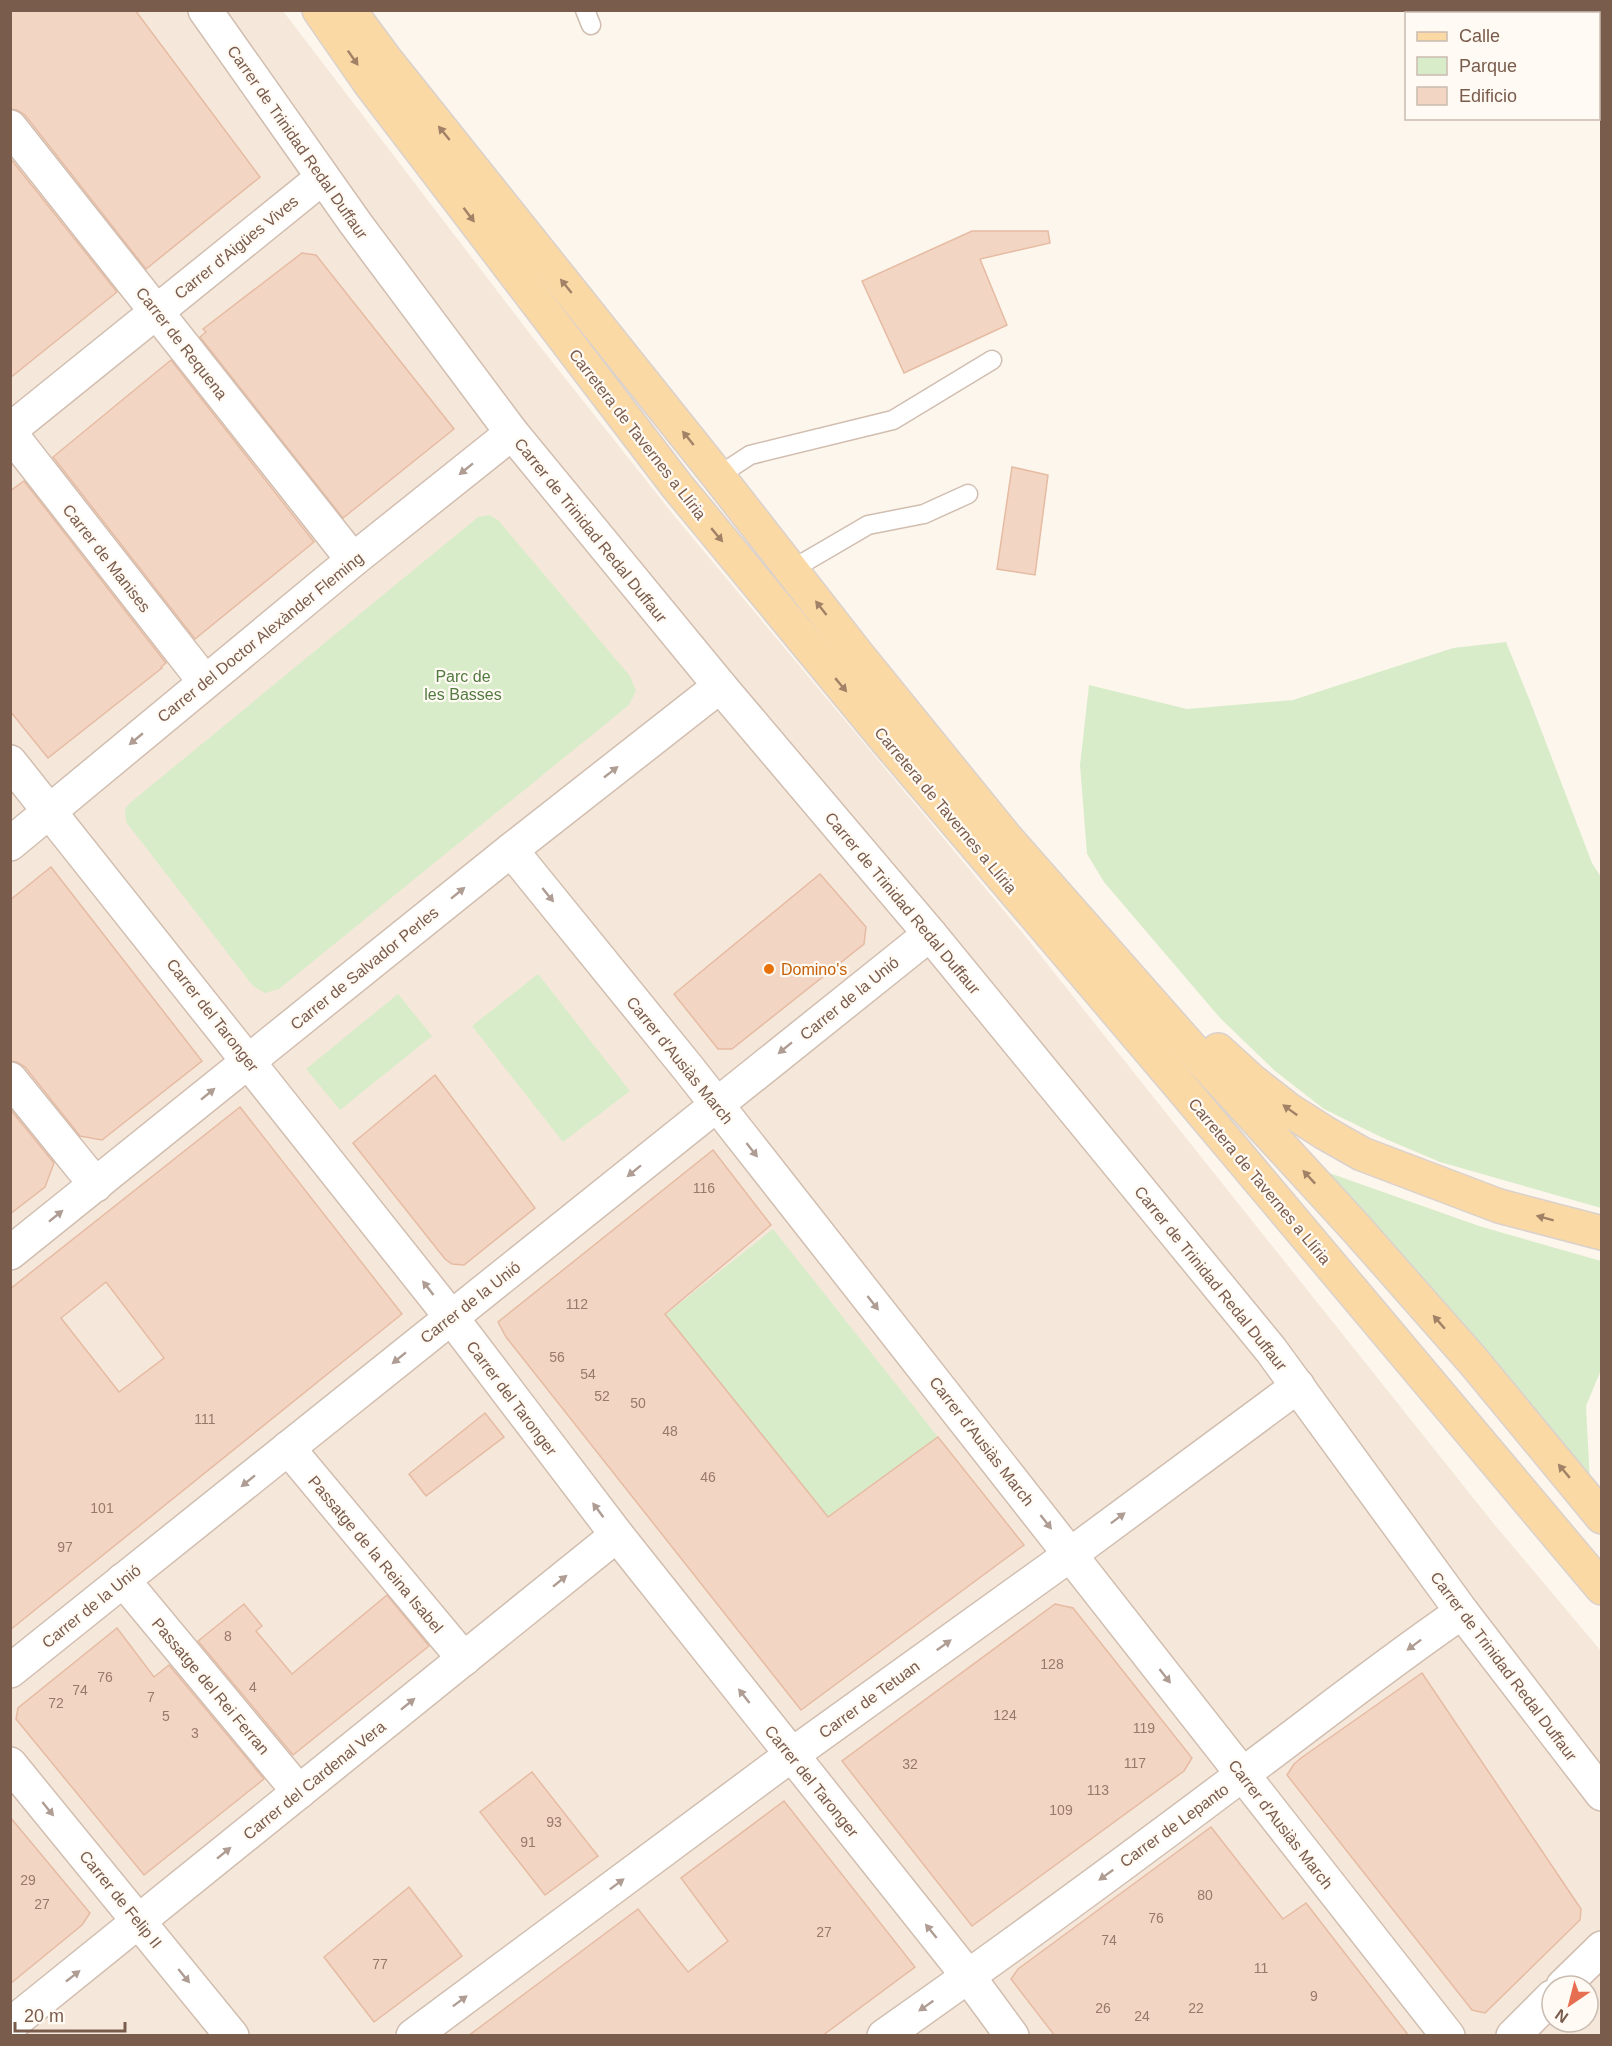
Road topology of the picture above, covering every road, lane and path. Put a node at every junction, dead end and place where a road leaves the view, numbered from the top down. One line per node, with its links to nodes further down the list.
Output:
1 (205, 10): 5 (street, Carrer de Trinidad Redal Duffaur)
2 (319, 10): 35 (main road, Carretera de Tavernes a Llíria, one-way to 35)
3 (349, 10): 10 (main road, Carretera de Tavernes a Llíria, one-way to 3)
4 (10, 127): 6 (street, Carrer de Requena)
5 (322, 178): 6 (street, Carrer d'Aigües Vives); 9 (street, Carrer de Trinidad Redal Duffaur)
6 (157, 310): 8 (street, Carrer d'Aigües Vives); 12 (street, Carrer de Requena)
7 (992, 360): 10 (lane)
8 (10, 432): 15 (street, Carrer de Manises)
9 (512, 433): 12 (street, Carrer del Doctor Alexànder Fleming, one-way to 12); 16 (street, Carrer de Trinidad Redal Duffaur)
10 (718, 477): 13 (main road, Carretera de Tavernes a Llíria)
11 (968, 494): 13 (lane)
12 (353, 560): 15 (street, Carrer del Doctor Alexànder Fleming)
13 (791, 570): 14 (main road, Carretera de Tavernes a Llíria, one-way to 13)
14 (857, 654): 26 (main road, one-way to 14); 31 (main road, Carretera de Tavernes a Llíria, one-way to 14)
15 (205, 682): 18 (street, Carrer del Doctor Alexànder Fleming, one-way to 18)
16 (720, 686): 20 (street, Carrer de Salvador Perles, one-way to 16); 21 (street, Carrer de Trinidad Redal Duffaur)
17 (10, 762): 18 (street, Carrer del Taronger)
18 (48, 811): 19 (street, Carrer del Doctor Alexànder Fleming); 22 (street, Carrer del Taronger)
19 (10, 844)
20 (512, 850): 22 (street, Carrer de Salvador Perles, one-way to 20); 24 (street, Carrer d'Ausiàs March, one-way to 24)
21 (930, 934): 24 (street, Carrer de la Unió, one-way to 24); 29 (street, Carrer de Trinidad Redal Duffaur)
22 (249, 1062): 25 (street, Carrer de Salvador Perles, one-way to 22); 28 (street, Carrer del Taronger, one-way to 22)
23 (10, 1079): 25 (street)
24 (716, 1104): 28 (street, Carrer de la Unió, one-way to 28); 33 (street, Carrer d'Ausiàs March, one-way to 33)
25 (96, 1185): 27 (street, Carrer de Salvador Perles, one-way to 25)
26 (1602, 1233)
27 (10, 1252)
28 (451, 1317): 30 (street, Carrer de la Unió, one-way to 30); 32 (street, Carrer del Taronger, one-way to 28)
29 (1298, 1386): 33 (street, Carrer de Tetuan, one-way to 29); 36 (street, Carrer de Trinidad Redal Duffaur)
30 (288, 1448): 34 (street, Carrer de la Unió, one-way to 34); 37 (street, Passatge de la Reina Isabel)
31 (1602, 1517)
32 (617, 1535): 37 (street, Carrer del Cardenal Vera, one-way to 32); 39 (street, Carrer del Taronger, one-way to 32)
33 (1071, 1554): 39 (street, Carrer de Tetuan, one-way to 33); 41 (street, Carrer d'Ausiàs March, one-way to 41)
34 (123, 1580): 38 (street, Carrer de la Unió); 42 (street, Passatge del Rei Ferran)
35 (1602, 1588)
36 (1462, 1611): 41 (street, Carrer de Lepanto, one-way to 41); 43 (street, Carrer de Trinidad Redal Duffaur)
37 (464, 1659): 42 (street, Carrer del Cardenal Vera, one-way to 37)
38 (10, 1671)
39 (791, 1755): 47 (street, Carrer del Taronger, one-way to 39); 51 (street, Carrer de Tetuan, one-way to 39)
40 (10, 1764): 44 (street, Carrer de Felip II, one-way to 44)
41 (1242, 1775): 47 (street, Carrer de Lepanto, one-way to 47); 54 (street, Carrer d'Ausiàs March)
42 (299, 1792): 44 (street, Carrer del Cardenal Vera, one-way to 42)
43 (1602, 1794)
44 (140, 1922): 49 (street, Carrer del Cardenal Vera, one-way to 44); 50 (street, Carrer de Felip II, one-way to 50)
45 (1602, 1948): 46 (street)
46 (1575, 1974)
47 (968, 1976): 52 (street, Carrer de Lepanto, one-way to 52); 53 (street, Carrer del Taronger)
48 (1540, 2009): 55 (street)
49 (10, 2025)
50 (232, 2036)
51 (413, 2036)
52 (884, 2036)
53 (1012, 2036)
54 (1448, 2036)
55 (1513, 2036)

